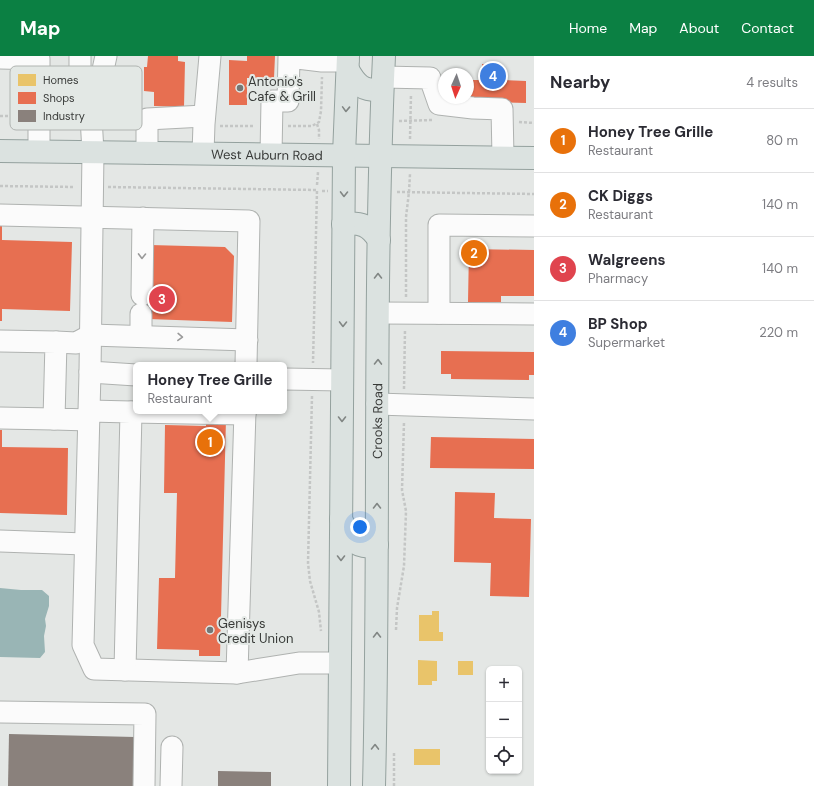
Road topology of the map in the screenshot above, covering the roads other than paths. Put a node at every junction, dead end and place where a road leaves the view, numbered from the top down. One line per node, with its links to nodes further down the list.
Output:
1 (106, 56): 6 (lane)
2 (210, 56): 8 (lane)
3 (0, 58): 5 (lane)
4 (348, 62): 7 (main road); 16 (lane); 17 (main road, one-way to 17)
5 (39, 66)
6 (104, 66)
7 (383, 74): 18 (main road, Crooks Road); 19 (lane)
8 (204, 116): 14 (lane); 15 (lane)
9 (38, 130): 12 (lane)
10 (92, 130): 13 (lane)
11 (0, 151): 12 (main road, West Auburn Road)
12 (38, 151): 13 (main road, West Auburn Road)
13 (94, 152): 14 (main road, West Auburn Road); 22 (lane)
14 (147, 153): 15 (main road, West Auburn Road)
15 (203, 154): 16 (main road, West Auburn Road)
16 (271, 154): 17 (main road, West Auburn Road)
17 (344, 155): 18 (main road, West Auburn Road); 24 (main road, one-way to 24)
18 (380, 156): 19 (main road, West Auburn Road); 26 (main road, Crooks Road)
19 (503, 157): 20 (main road, West Auburn Road)
20 (534, 158)
21 (0, 215): 22 (lane)
22 (93, 216): 23 (lane); 30 (lane)
23 (143, 218): 31 (lane, one-way to 31); 33 (lane)
24 (344, 224): 26 (main road); 39 (main road, one-way to 39)
25 (534, 226): 28 (lane)
26 (379, 240): 27 (main road, Crooks Road, one-way to 26)
27 (378, 313): 28 (lane); 40 (main road, Crooks Road, one-way to 27)
28 (438, 313): 29 (lane)
29 (534, 314)
30 (91, 334): 31 (lane); 34 (lane); 36 (lane)
31 (141, 336): 33 (lane, one-way to 33)
32 (0, 340): 34 (lane)
33 (247, 340): 35 (lane)
34 (56, 342): 47 (lane)
35 (246, 362)
36 (90, 372): 37 (lane); 45 (lane)
37 (133, 374)
38 (287, 379): 39 (lane)
39 (342, 380): 48 (main road, one-way to 48)
40 (377, 404): 41 (lane); 51 (main road, Crooks Road, one-way to 40)
41 (534, 409)
42 (130, 412): 43 (lane); 45 (lane); 53 (lane)
43 (133, 412)
44 (245, 414): 54 (lane)
45 (89, 416): 47 (lane); 50 (lane)
46 (0, 418): 47 (lane)
47 (54, 419)
48 (341, 519): 51 (main road); 52 (main road, one-way to 52)
49 (0, 541): 50 (lane)
50 (86, 544): 53 (lane)
51 (377, 545): 60 (main road, Crooks Road, one-way to 51)
52 (340, 663): 54 (lane); 59 (main road)
53 (125, 670): 54 (lane)
54 (237, 673)
55 (0, 712): 57 (lane)
56 (172, 747): 58 (lane)
57 (144, 786)
58 (171, 786)
59 (339, 786)
60 (374, 786)

